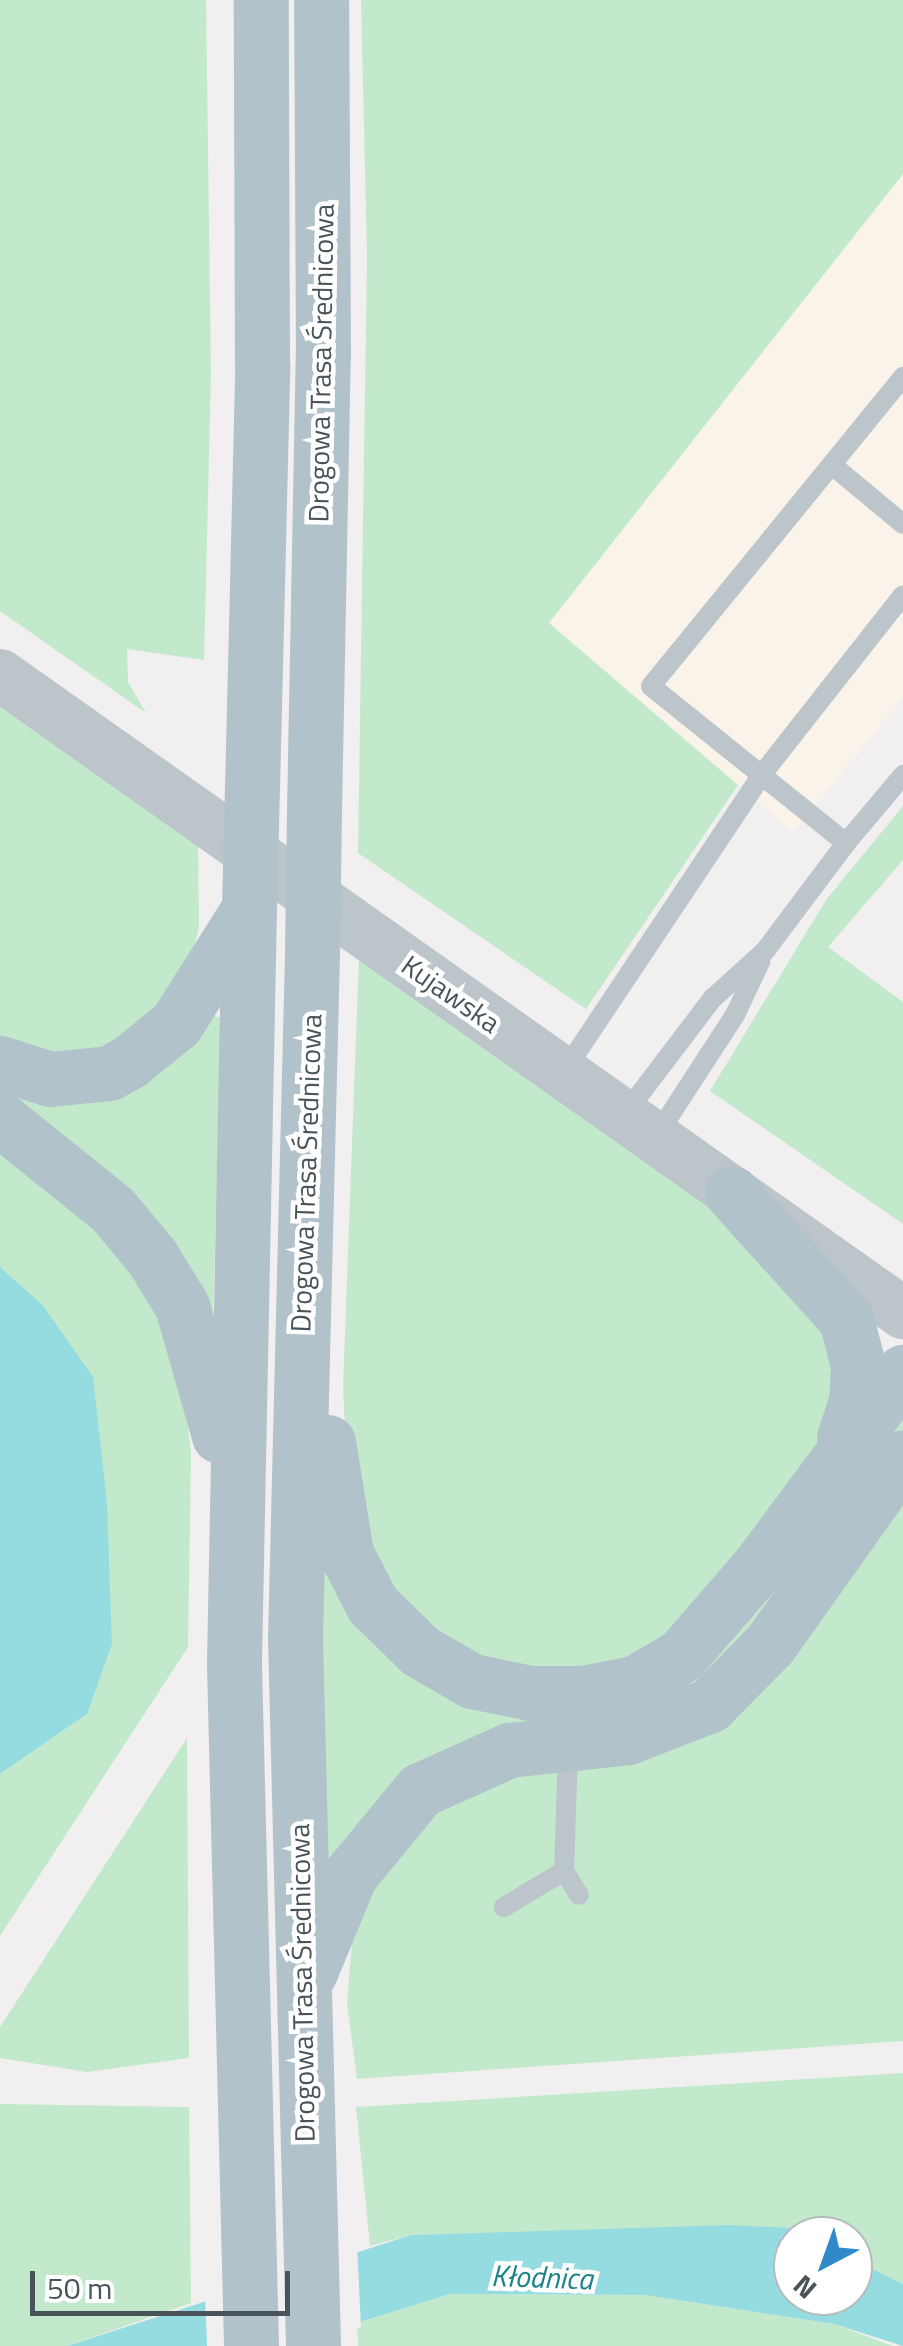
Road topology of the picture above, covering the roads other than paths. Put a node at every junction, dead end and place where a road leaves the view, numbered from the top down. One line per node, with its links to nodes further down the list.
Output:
1 (261, 0): 11 (main road, bridge)
2 (320, 0): 18 (main road, Drogowa Trasa Średnicowa, bridge)
3 (903, 377): 4 (lane)
4 (832, 464): 5 (lane); 8 (lane)
5 (903, 524)
6 (903, 595): 8 (lane)
7 (0, 675): 14 (street, Kujawska)
8 (763, 773): 10 (lane); 14 (lane)
9 (903, 775): 10 (lane)
10 (846, 843): 12 (lane)
11 (249, 908): 13 (main road); 24 (main road)
12 (765, 951): 16 (lane); 16 (lane)
13 (0, 1063)
14 (563, 1072): 16 (street, Kujawska)
15 (0, 1118): 24 (main road)
16 (639, 1127): 17 (street, Kujawska)
17 (732, 1193): 19 (street, Kujawska); 23 (main road)
18 (304, 1239): 23 (main road); 30 (main road, Drogowa Trasa Średnicowa)
19 (903, 1312)
20 (903, 1372): 23 (main road)
21 (903, 1457): 25 (main road)
22 (903, 1474): 25 (main road)
23 (820, 1486)
24 (235, 1496): 31 (main road)
25 (862, 1520): 26 (main road)
26 (568, 1746): 27 (lane); 30 (main road)
27 (564, 1871): 28 (lane); 29 (lane)
28 (580, 1895)
29 (504, 1906)
30 (302, 1994): 32 (main road, Drogowa Trasa Średnicowa)
31 (251, 2346)
32 (313, 2346)

